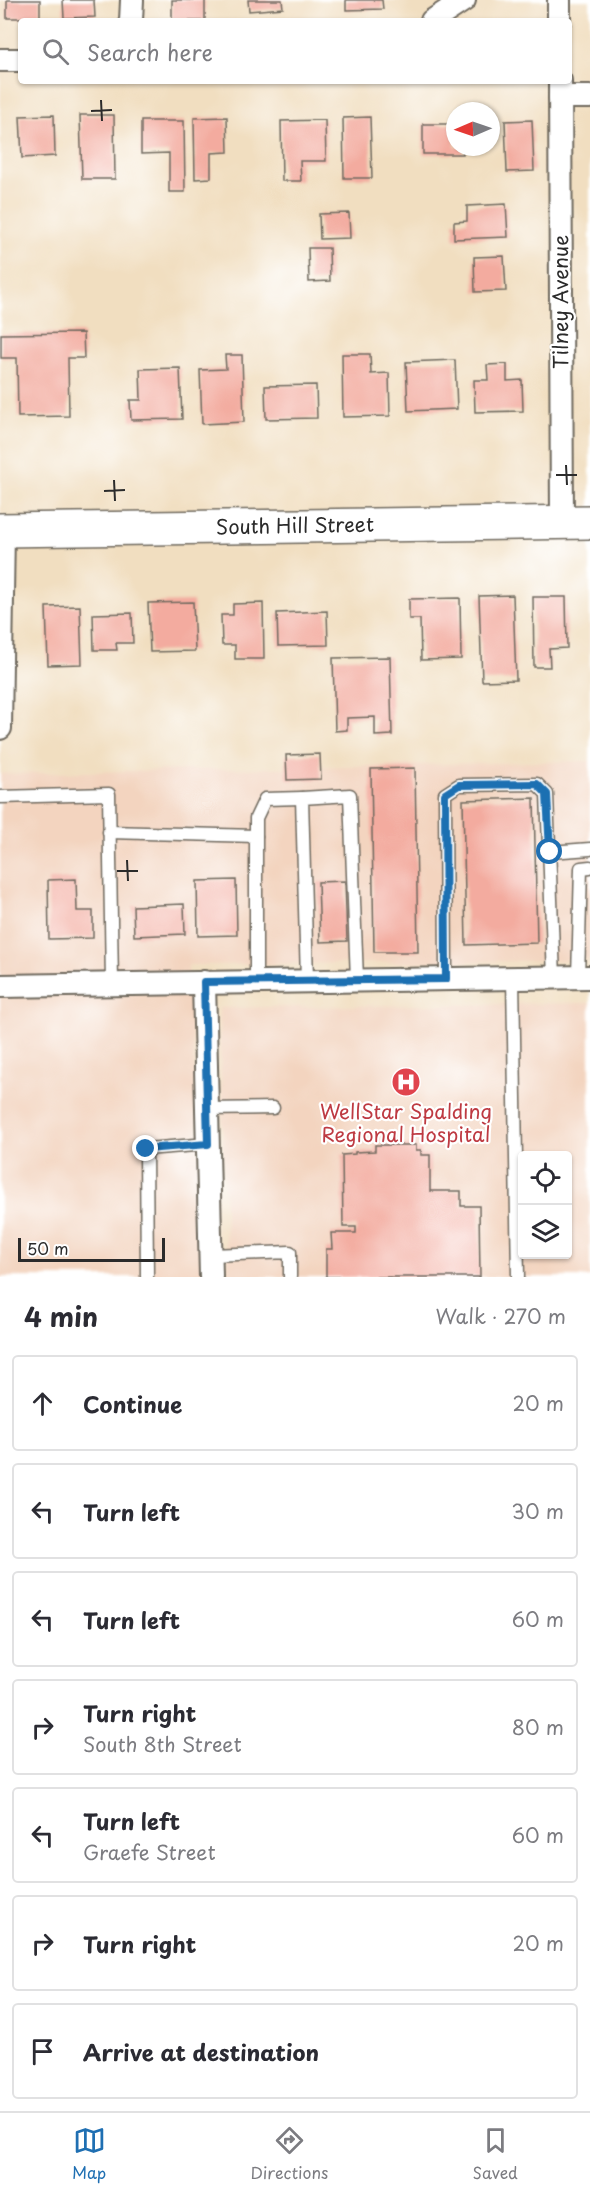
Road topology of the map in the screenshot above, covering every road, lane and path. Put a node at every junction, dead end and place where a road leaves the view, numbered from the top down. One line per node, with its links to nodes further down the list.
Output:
1 (132, 0): 4 (street)
2 (464, 0): 5 (street)
3 (559, 0): 6 (street)
4 (132, 18)
5 (437, 18)
6 (559, 18)
7 (0, 60): 8 (street)
8 (18, 60)
9 (560, 89): 10 (street); 11 (street, Tilney Avenue)
10 (590, 96)
11 (576, 522): 12 (main road, South Hill Street)
12 (2, 530): 13 (street)
13 (0, 728)
14 (0, 797): 16 (lane)
15 (302, 798): 17 (lane); 25 (lane); 26 (lane)
16 (109, 832): 17 (lane); 29 (lane)
17 (256, 836): 28 (lane)
18 (590, 849): 19 (lane)
19 (550, 852): 23 (lane); 24 (lane)
20 (590, 867): 21 (lane)
21 (584, 977): 23 (street)
22 (513, 978): 23 (street); 24 (street); 38 (lane)
23 (554, 978)
24 (446, 979): 25 (street)
25 (357, 980): 26 (street)
26 (307, 981): 28 (street)
27 (204, 982): 28 (street); 29 (street); 32 (street)
28 (256, 982)
29 (112, 984): 30 (street)
30 (0, 986)
31 (273, 1108): 32 (lane)
32 (206, 1109): 33 (street)
33 (208, 1144): 34 (street); 35 (lane)
34 (211, 1254): 36 (street); 37 (lane)
35 (147, 1277)
36 (212, 1277)
37 (290, 1277)
38 (518, 1277)

